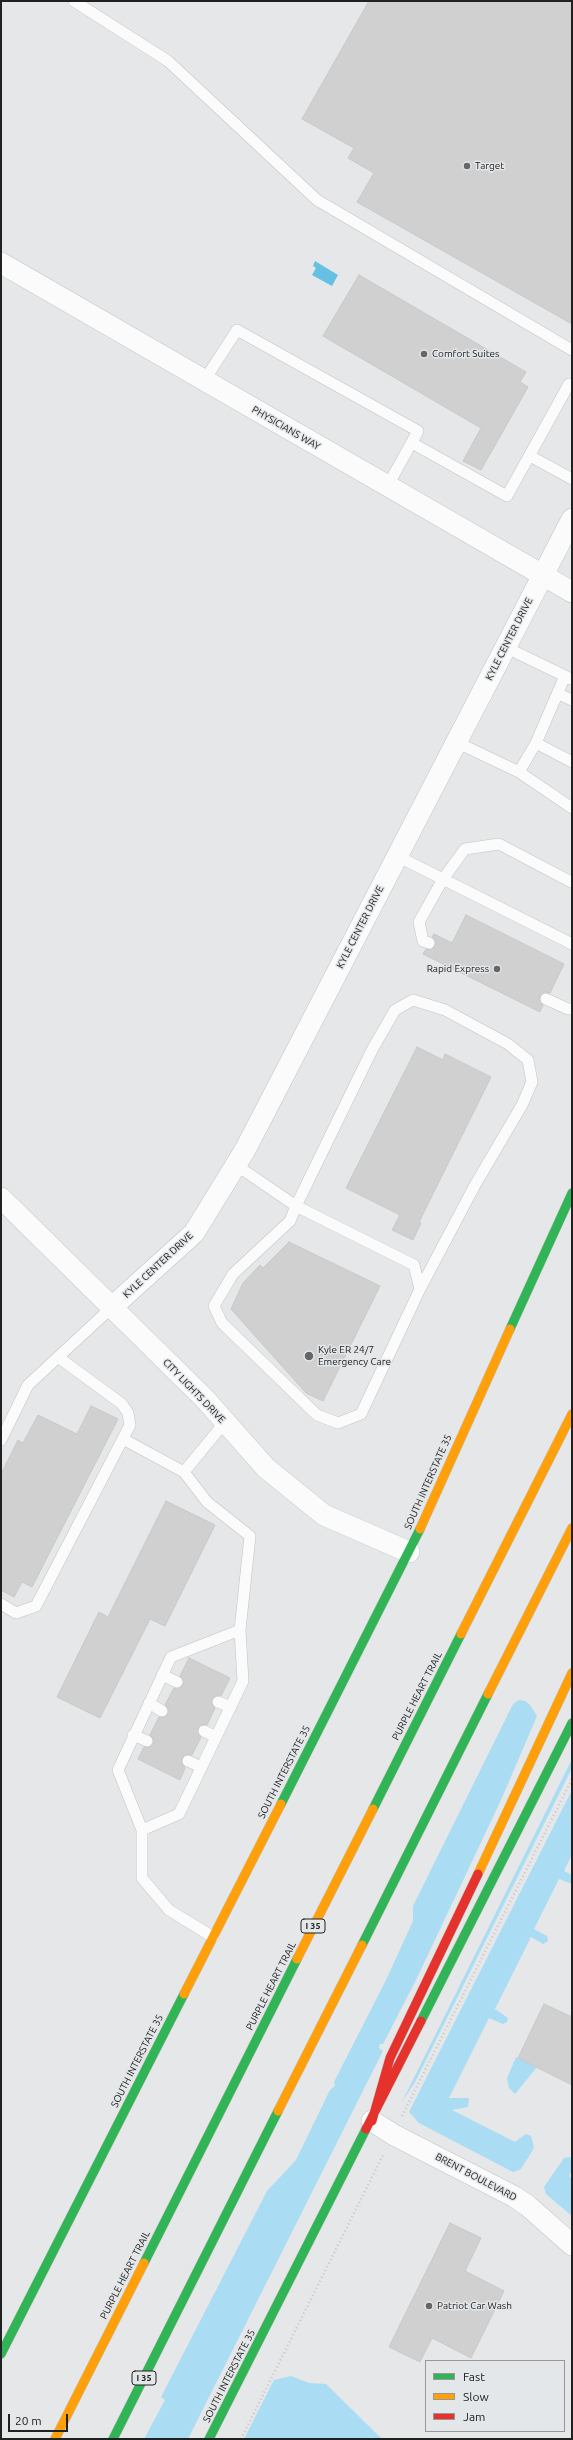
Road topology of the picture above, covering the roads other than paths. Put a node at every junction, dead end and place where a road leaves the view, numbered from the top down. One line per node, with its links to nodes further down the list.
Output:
1 (74, 1): 3 (lane)
2 (1, 263): 4 (street, PHYSICIANS WAY)
3 (572, 350)
4 (204, 381): 6 (lane); 9 (street, PHYSICIANS WAY)
5 (570, 384): 7 (lane)
6 (412, 443): 7 (lane); 9 (lane)
7 (530, 456): 8 (lane)
8 (572, 479)
9 (388, 487): 11 (street, PHYSICIANS WAY)
10 (572, 519): 11 (street, KYLE CENTER DRIVE)
11 (542, 576): 12 (street, PHYSICIANS WAY); 13 (street, KYLE CENTER DRIVE)
12 (572, 592)
13 (505, 647): 14 (lane); 17 (street, KYLE CENTER DRIVE)
14 (569, 678): 15 (lane)
15 (559, 694): 16 (lane); 18 (lane)
16 (572, 700)
17 (456, 742): 20 (lane); 22 (street, KYLE CENTER DRIVE)
18 (536, 743): 19 (lane); 20 (lane)
19 (572, 762)
20 (519, 772): 21 (lane)
21 (572, 808)
22 (397, 856): 23 (lane); 29 (street, KYLE CENTER DRIVE)
23 (442, 879): 24 (lane); 25 (lane); 26 (lane)
24 (571, 882)
25 (429, 943)
26 (572, 944)
27 (546, 999): 28 (lane)
28 (572, 1009)
29 (236, 1165): 32 (lane); 34 (street, KYLE CENTER DRIVE)
30 (572, 1192): 42 (main road, SOUTH INTERSTATE 35)
31 (1, 1198): 34 (street, CITY LIGHTS DRIVE)
32 (296, 1206): 33 (lane); 33 (lane); 33 (lane)
33 (420, 1289)
34 (111, 1308): 35 (lane); 37 (street, CITY LIGHTS DRIVE)
35 (58, 1357): 38 (lane); 39 (lane)
36 (572, 1414): 64 (main road, PURPLE HEART TRAIL / I 35)
37 (225, 1422): 40 (lane); 42 (street, CITY LIGHTS DRIVE)
38 (123, 1439): 40 (lane); 43 (lane)
39 (1, 1440)
40 (184, 1472): 44 (lane)
41 (572, 1528): 65 (main road, I 35)
42 (408, 1552): 60 (main road, SOUTH INTERSTATE 35)
43 (1, 1604)
44 (240, 1630): 46 (lane); 50 (lane)
45 (572, 1673): 61 (main road)
46 (162, 1675): 47 (lane); 49 (lane)
47 (177, 1682)
48 (218, 1702): 50 (lane)
49 (149, 1703): 51 (lane); 54 (lane)
50 (231, 1707): 55 (lane)
51 (162, 1711)
52 (572, 1723): 61 (main road, SOUTH INTERSTATE 35)
53 (204, 1731): 55 (lane)
54 (133, 1735): 56 (lane); 59 (lane)
55 (216, 1737): 58 (lane)
56 (147, 1741)
57 (188, 1761): 58 (lane)
58 (201, 1767): 59 (lane)
59 (142, 1830): 60 (lane)
60 (213, 1937): 63 (main road, SOUTH INTERSTATE 35)
61 (372, 2121): 62 (street, BRENT BOULEVARD); 66 (main road, SOUTH INTERSTATE 35)
62 (572, 2245)
63 (1, 2353)
64 (55, 2439)
65 (113, 2439)
66 (209, 2439)

